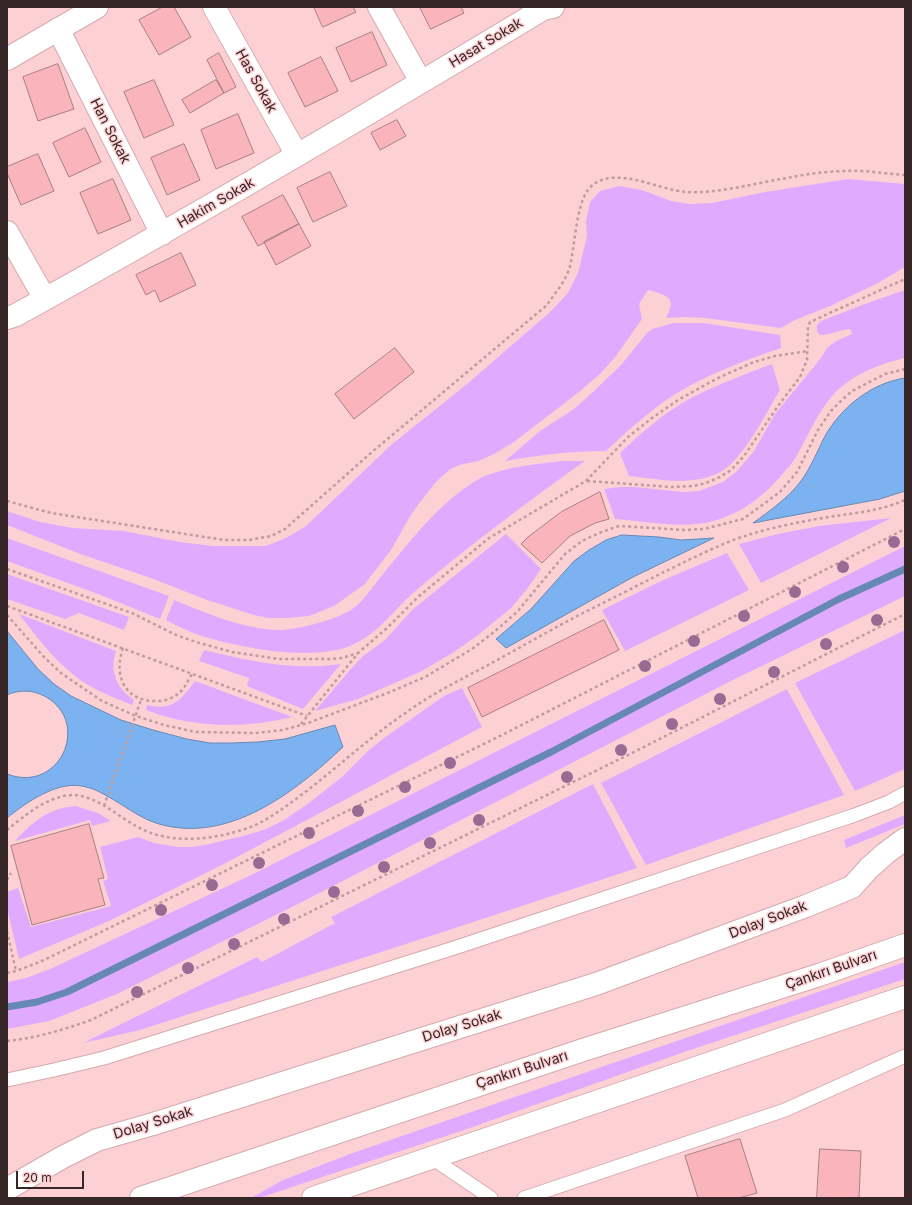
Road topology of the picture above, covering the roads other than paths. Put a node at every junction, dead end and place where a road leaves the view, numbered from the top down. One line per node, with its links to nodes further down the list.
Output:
1 (97, 7): 5 (main road)
2 (214, 7): 8 (main road, Has Sokak)
3 (379, 7): 7 (main road)
4 (546, 8): 7 (main road, Hasat Sokak)
5 (58, 30): 6 (main road); 10 (main road, Han Sokak)
6 (7, 59)
7 (421, 82): 8 (main road, Hakim Sokak)
8 (297, 155): 10 (main road, Hakim Sokak)
9 (7, 232): 11 (main road)
10 (162, 234): 11 (main road, Hakim Sokak)
11 (44, 299): 12 (main road, Hakim Sokak)
12 (7, 318)
13 (905, 793): 18 (lane)
14 (905, 839): 20 (main road, Dolay Sokak)
15 (905, 945): 21 (main road, Çankırı Bulvarı)
16 (905, 997): 19 (main road)
17 (905, 1056): 24 (lane)
18 (7, 1080)
19 (432, 1158): 22 (main road); 23 (lane)
20 (7, 1189)
21 (141, 1198)
22 (313, 1198)
23 (491, 1198)
24 (524, 1198)

